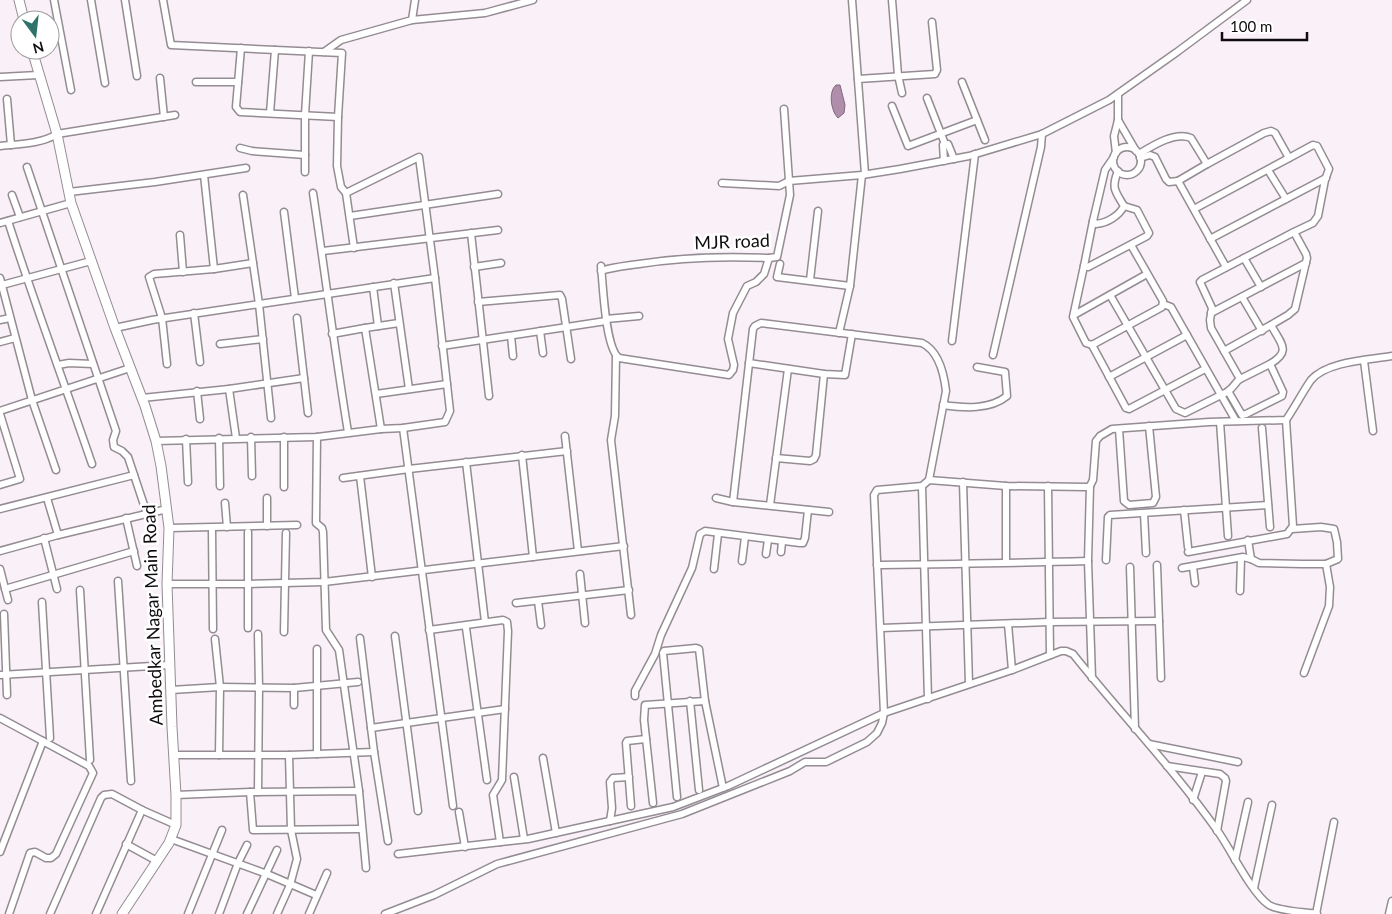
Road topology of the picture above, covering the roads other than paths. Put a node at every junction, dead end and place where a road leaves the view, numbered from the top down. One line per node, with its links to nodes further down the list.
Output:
1 (54, 0): 28 (street)
2 (90, 0): 27 (street)
3 (125, 0): 20 (street)
4 (163, 0): 13 (street)
5 (415, 0): 11 (street)
6 (533, 0): 11 (street)
7 (852, 0): 23 (street)
8 (892, 0): 19 (street)
9 (1247, 0): 10 (street)
10 (1238, 3): 30 (street)
11 (412, 20): 16 (street)
12 (932, 22): 19 (street)
13 (241, 48): 14 (street); 25 (street)
14 (275, 50): 15 (street); 35 (street)
15 (309, 52): 16 (street); 37 (street)
16 (323, 52): 39 (street)
17 (34, 60): 18 (street, Ambedkar Nagar Main Road)
18 (38, 75): 21 (street); 42 (street, Ambedkar Nagar Main Road)
19 (898, 75): 23 (street); 29 (street)
20 (137, 76)
21 (0, 77)
22 (160, 78): 38 (street)
23 (858, 79): 64 (street)
24 (196, 82): 25 (street)
25 (238, 82): 35 (street)
26 (962, 82): 40 (street)
27 (105, 83)
28 (71, 90)
29 (902, 93)
30 (1118, 94): 41 (street); 44 (street)
31 (927, 98): 43 (street)
32 (7, 99): 47 (street)
33 (892, 106): 43 (street)
34 (784, 109): 66 (street, MJR road)
35 (270, 113): 37 (street)
36 (175, 114): 38 (street)
37 (305, 115): 39 (street); 52 (street)
38 (164, 117): 42 (street)
39 (338, 117): 71 (street)
40 (978, 120): 43 (street); 45 (street)
41 (1118, 120): 51 (street); 53 (street)
42 (57, 134): 47 (street); 69 (street, Ambedkar Nagar Main Road)
43 (941, 134): 46 (street)
44 (1042, 134): 50 (street); 161 (street)
45 (985, 140)
46 (945, 144): 55 (street); 56 (street)
47 (11, 145): 48 (street)
48 (0, 146)
49 (240, 148): 52 (street)
50 (975, 154): 55 (street); 152 (street)
51 (1138, 154): 53 (street); 57 (street); 61 (street); 67 (street)
52 (306, 155): 62 (street)
53 (1115, 155): 61 (street); 86 (street)
54 (1289, 158): 57 (street); 60 (street); 65 (street)
55 (954, 159): 56 (street)
56 (944, 161): 64 (street)
57 (1206, 164): 67 (street)
58 (27, 167): 80 (street)
59 (246, 168): 63 (street)
60 (1268, 170): 75 (street); 79 (street)
61 (1118, 171): 78 (street)
62 (305, 172)
63 (204, 175): 69 (street); 107 (street)
64 (863, 175): 66 (street); 116 (street)
65 (1326, 178): 75 (street); 89 (street)
66 (789, 181): 68 (street); 97 (street, MJR road)
67 (1178, 181): 79 (street)
68 (722, 183)
69 (69, 192): 76 (street, Ambedkar Nagar Main Road)
70 (314, 193): 96 (street)
71 (346, 193): 77 (street); 83 (street)
72 (498, 194): 77 (street)
73 (12, 195): 84 (street)
74 (243, 195): 100 (street)
75 (1286, 199): 93 (street)
76 (71, 203): 80 (street); 99 (street, Ambedkar Nagar Main Road)
77 (425, 205): 83 (street); 92 (street)
78 (1124, 206): 86 (street); 94 (street)
79 (1194, 210): 93 (street)
80 (41, 211): 84 (street); 108 (street)
81 (818, 211): 113 (street)
82 (284, 212): 122 (street)
83 (350, 216): 95 (street)
84 (20, 217): 85 (street)
85 (8, 221): 87 (street); 111 (street)
86 (1093, 221): 104 (street)
87 (0, 223)
88 (498, 230): 90 (street)
89 (1294, 232): 98 (street); 101 (street)
90 (471, 233): 92 (street); 105 (street)
91 (180, 235): 109 (street)
92 (429, 238): 95 (street); 112 (street)
93 (1210, 239): 106 (street)
94 (1131, 245): 104 (street); 110 (street)
95 (354, 248): 96 (street)
96 (323, 251): 119 (street)
97 (769, 258): 134 (street, MJR road); 160 (street)
98 (1244, 258): 106 (street); 118 (street)
99 (91, 261): 108 (street); 140 (street, Ambedkar Nagar Main Road)
100 (253, 262): 107 (street); 124 (street)
101 (1306, 263): 118 (street); 137 (street)
102 (501, 264): 105 (street)
103 (780, 264): 113 (street)
104 (1084, 266): 128 (street)
105 (474, 267): 123 (street)
106 (1226, 267): 127 (street)
107 (214, 268): 109 (street)
108 (60, 269): 111 (street); 168 (street)
109 (183, 272): 131 (street)
110 (1147, 274): 120 (street); 125 (street)
111 (26, 278): 114 (street); 171 (street)
112 (434, 278): 115 (street); 156 (street)
113 (810, 280): 116 (street)
114 (1, 282): 130 (street)
115 (394, 283): 117 (street); 135 (street)
116 (850, 286): 144 (street)
117 (374, 287): 119 (street); 138 (street)
118 (1260, 287): 121 (street)
119 (327, 294): 122 (street); 145 (street)
120 (1110, 295): 128 (street); 136 (street)
121 (1242, 296): 127 (street); 143 (street)
122 (296, 298): 124 (street)
123 (478, 302): 139 (street); 151 (street)
124 (259, 304): 126 (street); 150 (street)
125 (1163, 304): 136 (street); 147 (street)
126 (194, 313): 131 (street); 166 (street)
127 (1211, 313): 157 (street)
128 (1074, 315): 155 (street)
129 (639, 316): 134 (street)
130 (10, 318): 133 (street); 149 (street)
131 (162, 318): 140 (street); 169 (street)
132 (297, 318): 179 (street)
133 (0, 320)
134 (606, 320): 139 (street); 160 (street)
135 (399, 323): 138 (street); 185 (street)
136 (1129, 325): 155 (street); 163 (street)
137 (1272, 325): 143 (street); 170 (street)
138 (378, 326): 141 (street)
139 (566, 327): 142 (street); 164 (street)
140 (115, 328): 173 (street, Ambedkar Nagar Main Road)
141 (365, 328): 145 (street); 189 (street)
142 (540, 331): 148 (street); 158 (street)
143 (1262, 331): 157 (street)
144 (839, 333): 146 (street); 167 (street)
145 (332, 334): 208 (street)
146 (852, 334): 176 (street); 194 (street)
147 (1187, 335): 163 (street); 175 (street)
148 (511, 336): 151 (street); 159 (street)
149 (15, 338): 153 (street); 193 (street)
150 (263, 339): 154 (street); 181 (street)
151 (482, 339): 156 (street); 191 (street)
152 (952, 341)
153 (0, 342)
154 (220, 344)
155 (1092, 345): 177 (street)
156 (442, 346): 182 (street)
157 (1224, 351): 180 (street)
158 (543, 353)
159 (513, 356)
160 (616, 356): 271 (street)
161 (993, 356)
162 (1392, 356): 165 (street)
163 (1147, 357): 177 (street); 186 (street)
164 (571, 359)
165 (1364, 361): 199 (street); 207 (street)
166 (200, 362)
167 (749, 363): 174 (street); 241 (street)
168 (93, 364): 171 (street); 178 (street)
169 (167, 364)
170 (1270, 364): 180 (street); 188 (street)
171 (58, 365): 183 (street)
172 (977, 367): 194 (street)
173 (130, 368): 178 (street); 192 (street, Ambedkar Nagar Main Road)
174 (788, 369): 176 (street); 219 (street)
175 (1205, 369): 186 (street); 190 (street)
176 (824, 374): 219 (street)
177 (1108, 377): 186 (street)
178 (98, 378): 183 (street); 224 (street)
179 (304, 378): 181 (street); 196 (street)
180 (1240, 379): 188 (street)
181 (267, 383): 184 (street); 197 (street)
182 (447, 384): 185 (street); 203 (street)
183 (66, 388): 193 (street); 221 (street)
184 (229, 388): 187 (street); 213 (street)
185 (409, 389): 189 (street)
186 (1165, 390): 190 (street)
187 (197, 391): 192 (street); 198 (street)
188 (1228, 392): 190 (street)
189 (376, 394): 205 (street)
190 (1221, 395): 200 (street)
191 (489, 396)
192 (142, 398): 215 (street, Ambedkar Nagar Main Road)
193 (32, 400): 195 (street); 223 (street)
194 (943, 405): 228 (street)
195 (0, 412): 231 (street)
196 (308, 413)
197 (271, 418)
198 (200, 419)
199 (1286, 420): 200 (street); 259 (street)
200 (1236, 421): 201 (street)
201 (1220, 422): 202 (street); 245 (street)
202 (1149, 426): 206 (street); 206 (street)
203 (403, 428): 205 (street); 222 (street)
204 (1262, 428): 244 (street)
205 (381, 429): 208 (street)
206 (1119, 429): 236 (street)
207 (1373, 430)
208 (348, 432): 211 (street)
209 (565, 436): 217 (street)
210 (251, 437): 213 (street); 214 (street); 225 (street)
211 (317, 437): 214 (street); 303 (street)
212 (220, 438): 213 (street); 216 (street); 232 (street)
213 (236, 438)
214 (284, 438): 237 (street)
215 (156, 440): 216 (street); 247 (street, Ambedkar Nagar Main Road)
216 (186, 440): 229 (street)
217 (567, 451): 218 (street); 274 (street)
218 (522, 455): 220 (street); 278 (street)
219 (776, 458): 243 (street)
220 (466, 462): 222 (street); 286 (street)
221 (92, 464)
222 (409, 469): 226 (street); 298 (street)
223 (56, 470)
224 (134, 475): 238 (street); 252 (street)
225 (252, 476)
226 (360, 476): 227 (street); 301 (street)
227 (344, 478)
228 (929, 480): 230 (street); 233 (street)
229 (188, 482)
230 (963, 482): 234 (street); 288 (street)
231 (0, 484)
232 (220, 486)
233 (922, 486): 287 (street); 290 (street)
234 (1006, 486): 235 (street); 284 (street)
235 (1048, 486): 236 (street); 285 (street)
236 (1090, 486): 283 (street)
237 (284, 487)
238 (47, 498): 246 (street); 263 (street)
239 (267, 498): 256 (street)
240 (716, 498): 241 (street)
241 (733, 502): 243 (street)
242 (225, 503): 255 (street)
243 (770, 505): 248 (street)
244 (1268, 505): 245 (street); 257 (street)
245 (1226, 508): 249 (street); 265 (street)
246 (0, 509)
247 (167, 509): 252 (street); 258 (street, Ambedkar Nagar Main Road)
248 (808, 510): 250 (street); 270 (street)
249 (1184, 510): 251 (street); 269 (street)
250 (829, 512)
251 (1144, 513): 276 (street); 281 (street)
252 (146, 514): 253 (street)
253 (126, 518): 263 (street); 273 (street)
254 (297, 525): 256 (street)
255 (228, 526): 256 (street); 258 (street)
256 (267, 526)
257 (1270, 527)
258 (170, 528): 306 (street, Ambedkar Nagar Main Road)
259 (1292, 529): 269 (street); 289 (street)
260 (212, 530): 307 (street)
261 (248, 532): 308 (street)
262 (286, 533): 304 (street)
263 (58, 534): 266 (street)
264 (718, 534): 267 (street); 297 (street); 361 (street)
265 (1228, 536)
266 (44, 538): 272 (street); 300 (street)
267 (745, 538): 268 (street); 282 (street)
268 (768, 540): 270 (street); 277 (street)
269 (1248, 540): 280 (street)
270 (782, 542): 275 (street)
271 (624, 546): 274 (street); 312 (street)
272 (0, 551)
273 (134, 551): 292 (street); 300 (street)
274 (578, 551): 278 (street)
275 (781, 552)
276 (1146, 553)
277 (766, 554)
278 (533, 557): 286 (street)
279 (1241, 558): 280 (street); 294 (street); 313 (street)
280 (1251, 559): 289 (street)
281 (1106, 560)
282 (742, 561)
283 (1088, 561): 285 (street); 325 (street)
284 (1006, 562): 285 (street); 288 (street)
285 (1049, 562): 324 (street)
286 (478, 563): 298 (street); 323 (street)
287 (924, 564): 288 (street); 290 (street); 330 (street)
288 (966, 564): 327 (street)
289 (1326, 564): 348 (street)
290 (877, 565): 333 (street)
291 (1157, 565): 322 (street)
292 (137, 566)
293 (1130, 567): 321 (street)
294 (1193, 567): 295 (street); 305 (street)
295 (1182, 568)
296 (0, 569): 309 (street)
297 (714, 569)
298 (422, 570): 301 (street); 335 (street)
299 (580, 574): 314 (street)
300 (53, 575): 309 (street); 310 (street)
301 (372, 577): 303 (street)
302 (118, 580): 344 (street)
303 (324, 582): 304 (street); 353 (street)
304 (285, 583): 308 (street); 336 (street)
305 (1195, 583)
306 (167, 584): 307 (street); 343 (street, Ambedkar Nagar Main Road)
307 (211, 584): 308 (street); 334 (street)
308 (248, 584): 331 (street)
309 (5, 589): 315 (street)
310 (57, 589)
311 (80, 590): 345 (street)
312 (629, 590): 314 (street); 320 (street)
313 (1240, 591)
314 (582, 596): 316 (street); 326 (street)
315 (8, 600)
316 (538, 601): 318 (street); 329 (street)
317 (42, 602): 347 (street)
318 (516, 603)
319 (4, 614): 349 (street)
320 (631, 615)
321 (1132, 621): 322 (street); 325 (street); 374 (street)
322 (1159, 621): 351 (street)
323 (486, 622): 335 (street); 367 (street)
324 (1049, 622): 325 (street); 328 (street); 342 (street)
325 (1091, 622): 350 (street)
326 (585, 623)
327 (968, 624): 328 (street); 330 (street); 354 (street)
328 (1008, 624): 346 (street)
329 (541, 625)
330 (927, 626): 333 (street); 362 (street)
331 (248, 628)
332 (466, 628): 368 (street)
333 (881, 628): 369 (street)
334 (213, 629)
335 (429, 630): 371 (street)
336 (284, 632)
337 (258, 634): 357 (street)
338 (394, 636): 372 (street)
339 (360, 638): 373 (street)
340 (215, 639): 356 (street)
341 (317, 650): 355 (street)
342 (1050, 655): 346 (street); 350 (street)
343 (169, 665): 344 (street); 359 (street, Ambedkar Nagar Main Road)
344 (123, 668): 345 (street); 393 (street)
345 (84, 670): 347 (street); 386 (street)
346 (1012, 670): 354 (street)
347 (46, 672): 349 (street); 375 (street)
348 (1304, 673)
349 (3, 675): 360 (street)
350 (1092, 678): 374 (street)
351 (1161, 678)
352 (358, 682): 353 (street)
353 (344, 684): 355 (street); 379 (street)
354 (969, 684): 362 (street)
355 (316, 686): 358 (street); 380 (street)
356 (220, 687): 357 (street); 359 (street); 382 (street)
357 (259, 688): 358 (street); 383 (street)
358 (294, 688): 366 (street)
359 (171, 690): 381 (street, Ambedkar Nagar Main Road)
360 (7, 695)
361 (635, 696)
362 (928, 699): 369 (street)
363 (690, 701): 364 (street); 365 (street); 395 (street)
364 (705, 701): 365 (street); 394 (street)
365 (668, 703): 376 (street); 401 (street)
366 (294, 706)
367 (505, 709): 368 (street); 422 (street)
368 (477, 713): 371 (street); 392 (street)
369 (884, 713): 394 (street); 449 (street)
370 (0, 718): 375 (street)
371 (441, 718): 372 (street); 405 (street)
372 (406, 722): 373 (street); 409 (street)
373 (371, 728): 378 (street)
374 (1135, 729): 377 (street)
375 (47, 739): 427 (street); 440 (street)
376 (646, 739): 391 (street); 404 (street)
377 (1149, 744): 387 (street); 388 (street)
378 (374, 752): 379 (street); 421 (street)
379 (354, 753): 380 (street); 397 (street)
380 (317, 754): 384 (street)
381 (174, 755): 382 (street); 400 (street, Ambedkar Nagar Main Road)
382 (219, 755): 383 (street)
383 (258, 755): 384 (street); 399 (street)
384 (289, 755): 396 (street)
385 (543, 758): 418 (street)
386 (90, 760)
387 (1238, 762)
388 (1166, 766): 389 (street); 402 (street)
389 (1202, 772): 402 (street); 417 (street)
390 (514, 777): 420 (street)
391 (629, 777): 406 (street); 411 (street)
392 (488, 780)
393 (131, 781)
394 (723, 788): 411 (street)
395 (699, 790)
396 (290, 791): 397 (street); 399 (street); 416 (street)
397 (359, 791): 414 (street)
398 (250, 792): 399 (street); 400 (street); 416 (street)
399 (258, 792)
400 (176, 795): 413 (street, Ambedkar Nagar Main Road)
401 (677, 797)
402 (1193, 800): 417 (street)
403 (1248, 802): 430 (street)
404 (653, 803)
405 (452, 806)
406 (631, 806)
407 (1272, 806): 437 (street)
408 (142, 810): 413 (street); 423 (street); 441 (street)
409 (418, 811)
410 (459, 812): 425 (street)
411 (614, 821): 418 (street)
412 (1334, 822): 450 (street)
413 (176, 825): 419 (street, Ambedkar Nagar Main Road)
414 (361, 829): 416 (street); 433 (street)
415 (222, 830): 428 (street)
416 (291, 830): 436 (street)
417 (1218, 831): 430 (street)
418 (556, 833): 420 (street)
419 (171, 839): 428 (street); 431 (street, Ambedkar Nagar Main Road)
420 (524, 839): 422 (street)
421 (388, 841)
422 (500, 842): 425 (street)
423 (126, 844): 431 (street); 442 (street)
424 (247, 845): 432 (street)
425 (465, 847): 429 (street)
426 (277, 850): 435 (street)
427 (0, 852)
428 (211, 854): 432 (street); 444 (street)
429 (398, 854)
430 (1235, 860): 437 (street)
431 (157, 861): 443 (street, Ambedkar Nagar Main Road)
432 (238, 864): 435 (street); 445 (street)
433 (366, 868)
434 (327, 873): 438 (street)
435 (267, 874): 436 (street); 446 (street)
436 (290, 885): 438 (street); 447 (street)
437 (1254, 888): 450 (street)
438 (316, 895): 448 (street)
439 (1392, 901): 451 (street)
440 (9, 914)
441 (50, 914)
442 (96, 914)
443 (122, 914)
444 (188, 914)
445 (219, 914)
446 (247, 914)
447 (277, 914)
448 (309, 914)
449 (385, 914)
450 (1316, 914)
451 (1389, 914)

